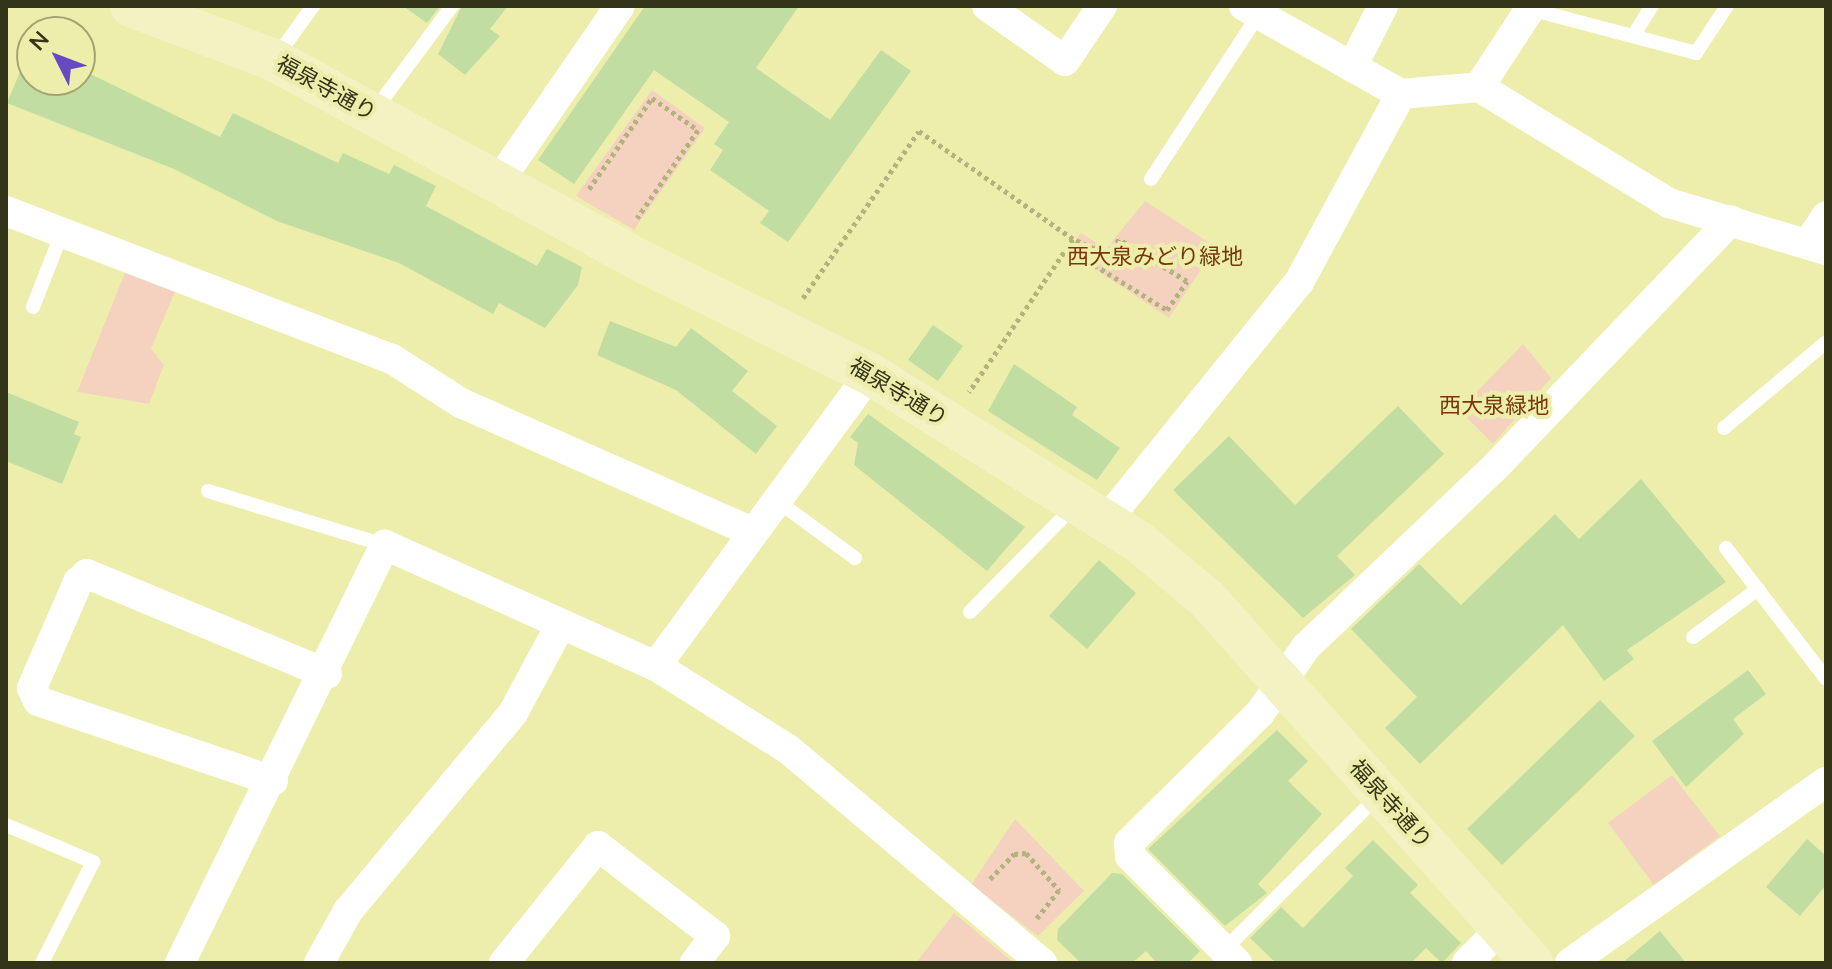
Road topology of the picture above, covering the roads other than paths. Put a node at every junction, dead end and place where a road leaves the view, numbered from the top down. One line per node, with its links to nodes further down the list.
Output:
1 (131, 6): 13 (street, 福泉寺通り)
2 (313, 6): 13 (lane)
3 (452, 6): 17 (lane)
4 (620, 6): 19 (street)
5 (987, 6): 6 (street)
6 (1102, 6)
7 (1383, 6): 14 (street)
8 (1652, 6): 12 (lane)
9 (1727, 6): 12 (lane)
10 (1531, 7): 12 (lane); 15 (street)
11 (1252, 10): 14 (street); 18 (lane)
12 (1633, 36)
13 (274, 60): 17 (street, 福泉寺通り)
14 (1352, 67): 16 (street)
15 (1479, 87): 16 (street); 22 (street)
16 (1401, 94): 31 (street)
17 (371, 114): 19 (street, 福泉寺通り)
18 (1151, 179)
19 (497, 184): 27 (street, 福泉寺通り)
20 (6, 211): 23 (street)
21 (1826, 216): 24 (street)
22 (1731, 220): 24 (street); 43 (street)
23 (63, 230): 25 (lane); 32 (street)
24 (1817, 247)
25 (33, 307)
26 (1826, 342): 28 (lane)
27 (870, 374): 30 (street); 31 (street, 福泉寺通り)
28 (1724, 428)
29 (208, 491): 33 (lane)
30 (776, 500): 32 (street); 35 (lane)
31 (1092, 512): 37 (lane); 43 (street, 福泉寺通り)
32 (752, 532): 40 (street)
33 (385, 545): 38 (street); 41 (street)
34 (1726, 548): 36 (lane)
35 (855, 558)
36 (1758, 589): 39 (lane); 42 (lane)
37 (970, 612)
38 (561, 624): 40 (street); 52 (street)
39 (1693, 637)
40 (656, 666): 55 (street)
41 (327, 674): 44 (street); 44 (street)
42 (1826, 679)
43 (1281, 683): 46 (street, 福泉寺通り); 49 (street)
44 (273, 781): 51 (street)
45 (1826, 782): 58 (street)
46 (1380, 795): 48 (street, 福泉寺通り); 49 (lane)
47 (6, 825): 50 (lane)
48 (1501, 928): 56 (street); 57 (street, 福泉寺通り)
49 (1230, 957)
50 (42, 963)
51 (180, 963)
52 (319, 963)
53 (504, 963): 54 (street)
54 (695, 963)
55 (1042, 963)
56 (1467, 963)
57 (1532, 963)
58 (1570, 963)

